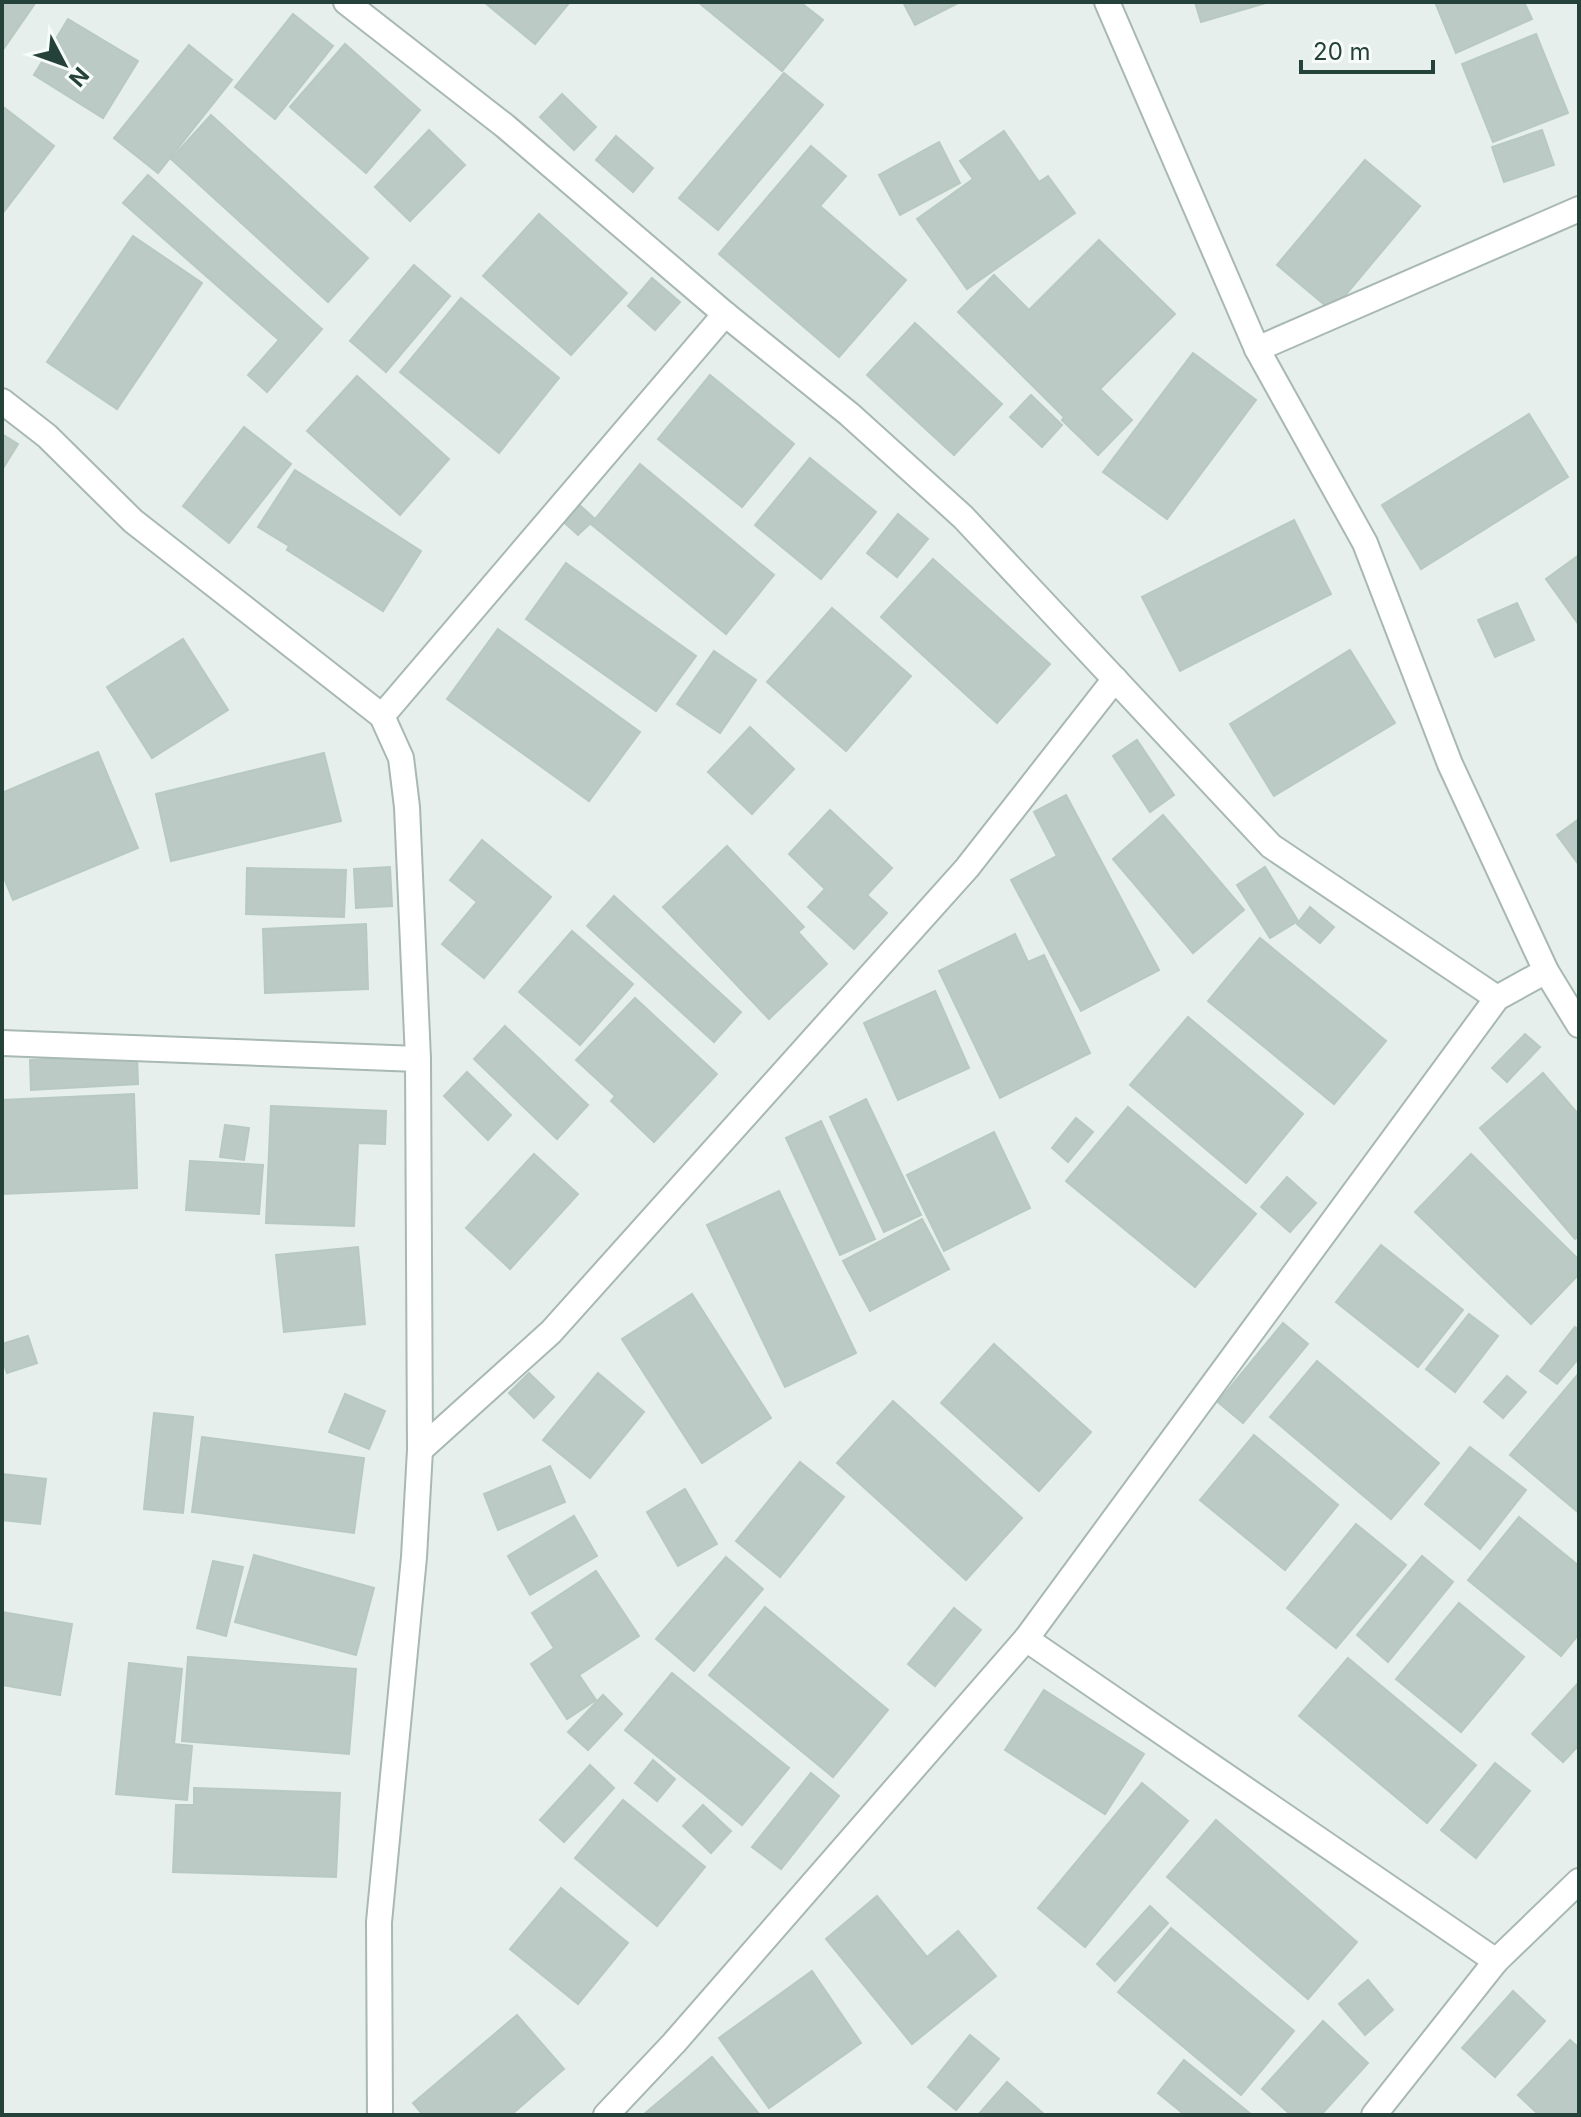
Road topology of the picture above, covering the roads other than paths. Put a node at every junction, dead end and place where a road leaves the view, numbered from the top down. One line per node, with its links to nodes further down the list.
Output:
1 (346, 2): 4 (street)
2 (1107, 2): 5 (street)
3 (1579, 209): 5 (street)
4 (725, 314): 7 (street); 8 (street)
5 (1257, 349): 9 (street)
6 (2, 401): 8 (street)
7 (1115, 679): 10 (street); 14 (street)
8 (382, 716): 13 (street)
9 (1546, 971): 10 (street); 11 (street)
10 (1497, 998): 15 (street)
11 (1579, 1025)
12 (2, 1043): 13 (street)
13 (418, 1059): 14 (street)
14 (420, 1450): 18 (street)
15 (1026, 1639): 17 (street); 19 (street)
16 (1579, 1881): 17 (street)
17 (1496, 1961): 20 (street)
18 (380, 2115)
19 (606, 2115)
20 (1374, 2115)

